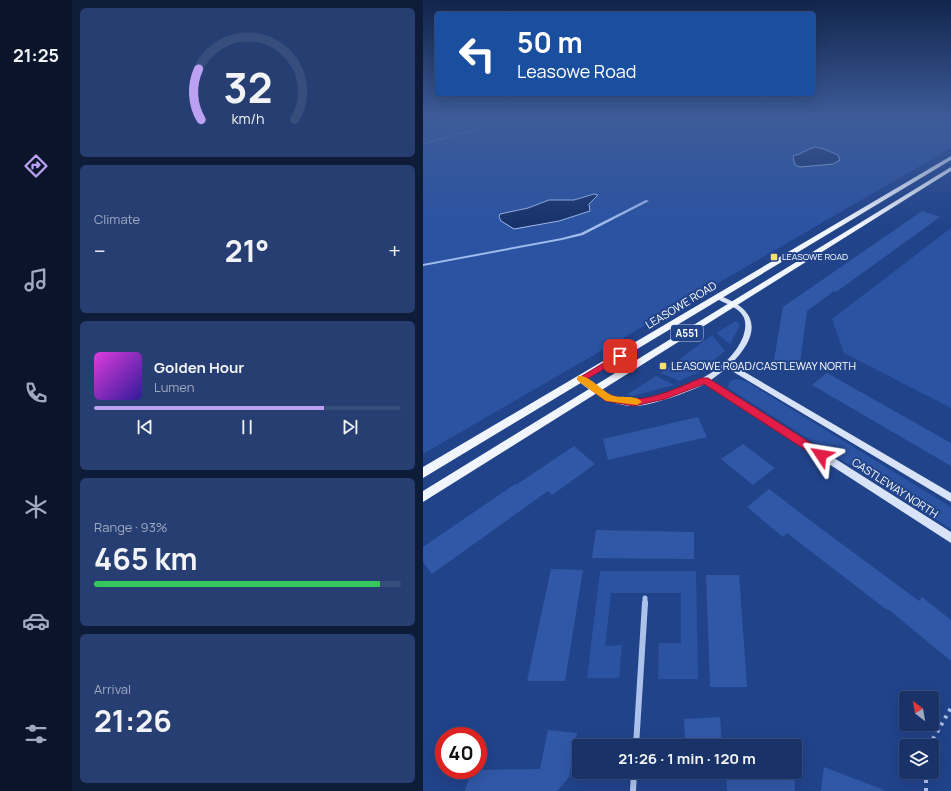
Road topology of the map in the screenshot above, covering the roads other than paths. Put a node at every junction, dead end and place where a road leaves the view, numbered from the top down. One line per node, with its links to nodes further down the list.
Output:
1 (951, 158): 3 (main road, LEASOWE ROAD / A551)
2 (951, 169): 4 (main road, A551)
3 (717, 298): 4 (street); 6 (main road, LEASOWE ROAD / A551)
4 (732, 305): 5 (street); 8 (main road, A551)
5 (727, 364): 7 (street); 11 (street, CASTLEWAY NORTH)
6 (581, 379): 8 (street); 9 (main road, LEASOWE ROAD / A551)
7 (705, 380): 8 (street); 12 (street, CASTLEWAY NORTH)
8 (595, 390): 10 (main road, A551)
9 (423, 473)
10 (423, 497)
11 (951, 498)
12 (951, 538)
13 (645, 598): 14 (street)
14 (636, 739)
15 (634, 779): 16 (street)
16 (633, 791)

